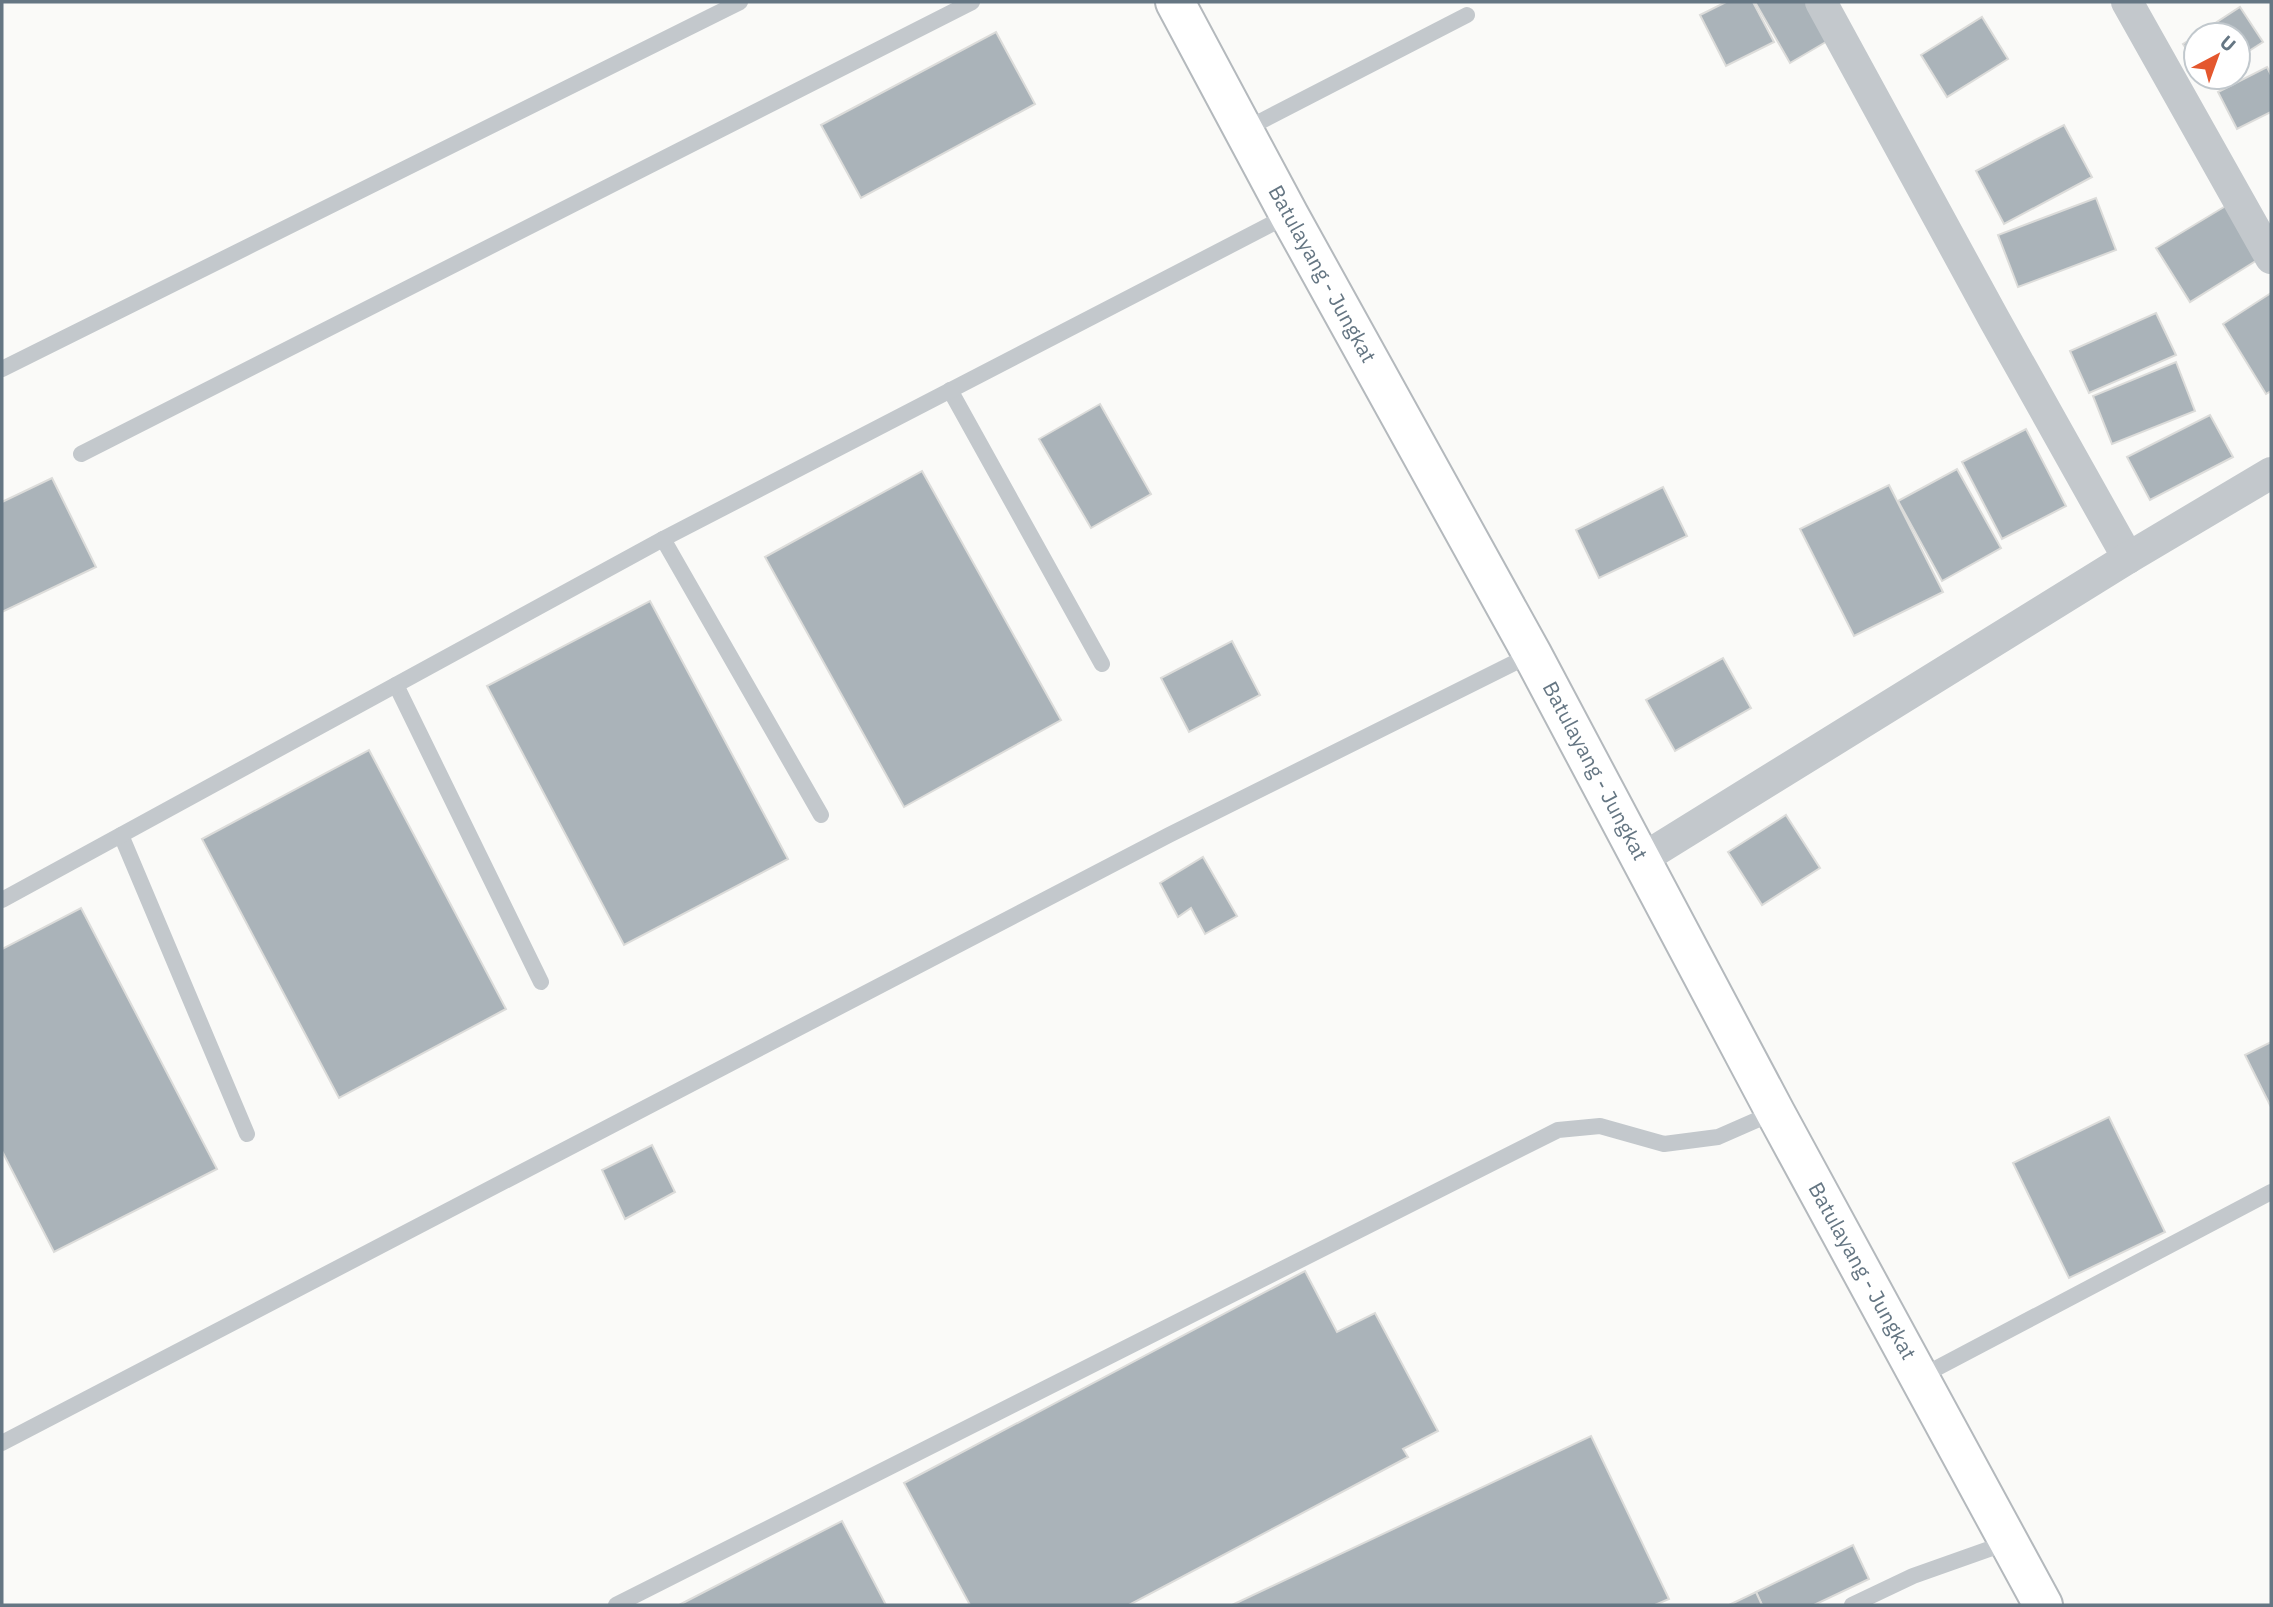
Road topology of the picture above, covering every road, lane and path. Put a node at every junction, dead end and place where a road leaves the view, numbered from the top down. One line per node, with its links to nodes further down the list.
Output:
1 (740, 2): 10 (lane)
2 (971, 2): 12 (lane)
3 (1175, 2): 7 (highway, Batulayang - Jungkat)
4 (1821, 2): 15 (street)
5 (2127, 2): 9 (street)
6 (1467, 15): 7 (lane)
7 (1244, 130): 8 (highway, Batulayang - Jungkat)
8 (1289, 215): 11 (lane); 16 (highway, Batulayang - Jungkat)
9 (2271, 258)
10 (2, 369)
11 (950, 390): 14 (lane); 17 (lane)
12 (81, 454)
13 (2271, 473): 15 (street)
14 (663, 539): 18 (lane); 19 (lane)
15 (2128, 558): 21 (street)
16 (1532, 654): 21 (highway, Batulayang - Jungkat); 28 (lane)
17 (1102, 664)
18 (396, 685): 20 (lane); 23 (lane)
19 (821, 814)
20 (121, 835): 22 (lane); 25 (lane)
21 (1642, 859): 24 (highway, Batulayang - Jungkat)
22 (2, 900)
23 (541, 982)
24 (1775, 1112): 27 (highway, Batulayang - Jungkat); 30 (lane)
25 (247, 1134)
26 (2271, 1192): 27 (lane)
27 (1920, 1377): 29 (highway, Batulayang - Jungkat)
28 (2, 1443)
29 (2009, 1542): 31 (lane); 32 (highway, Batulayang - Jungkat)
30 (616, 1605)
31 (1852, 1605)
32 (2043, 1605)

